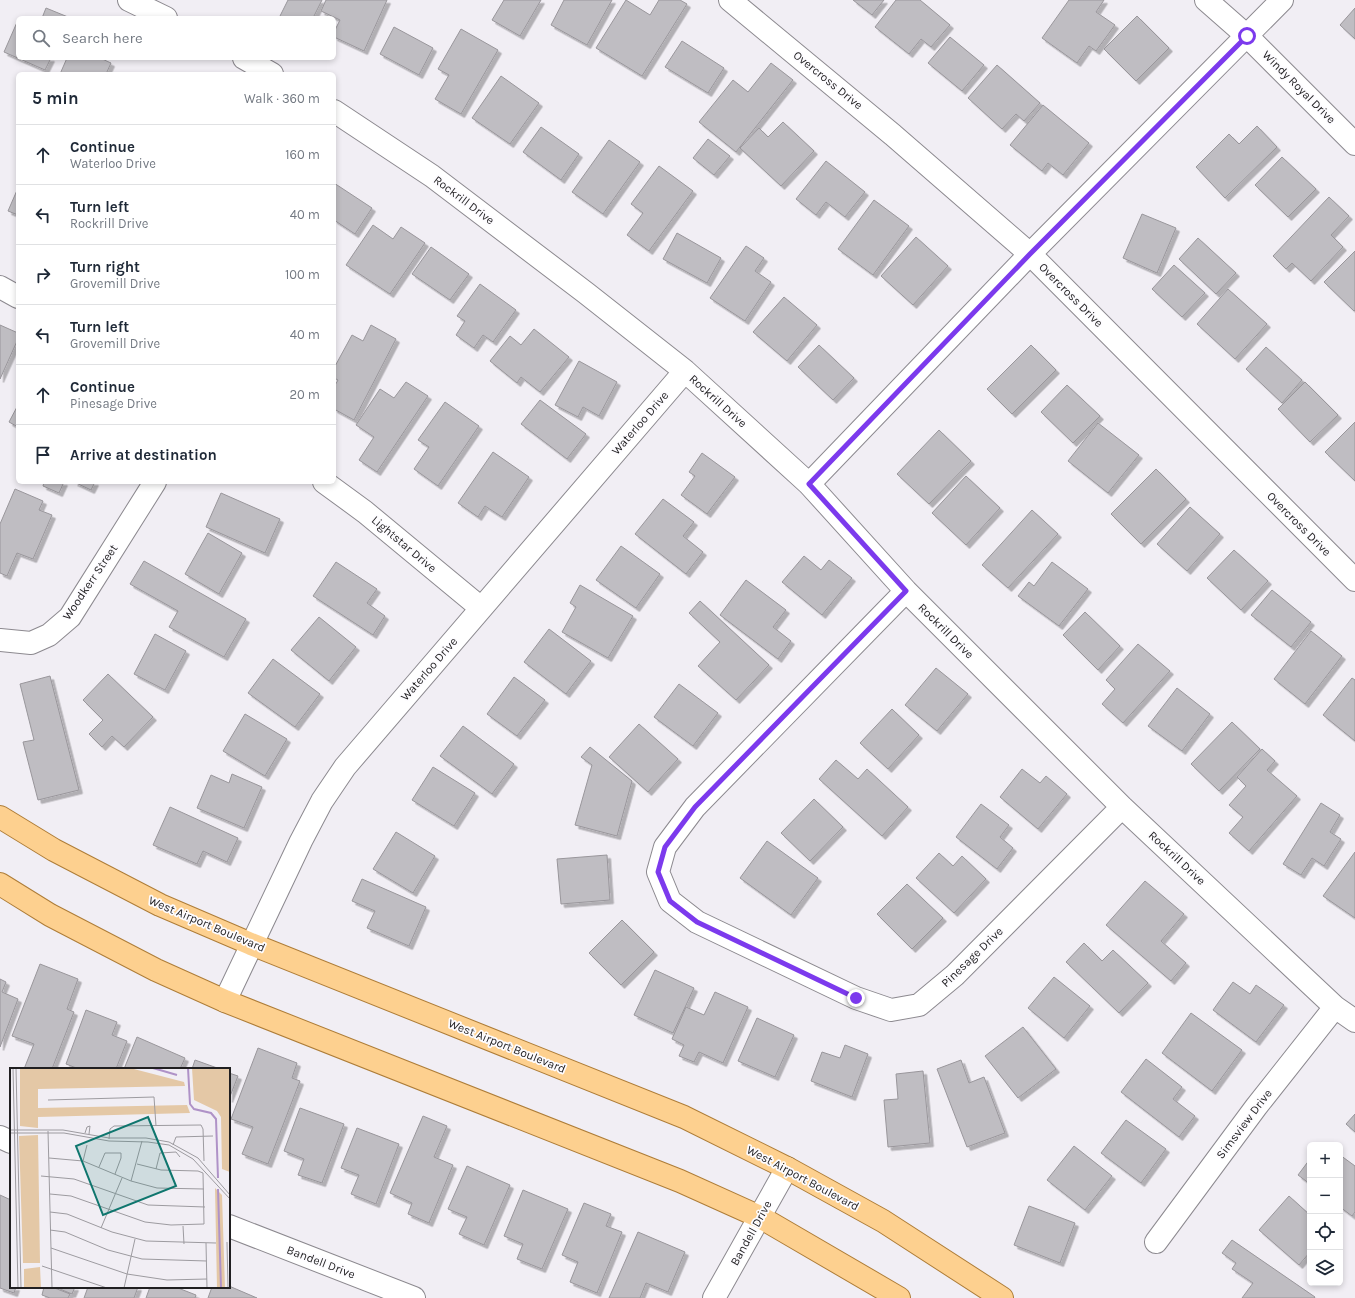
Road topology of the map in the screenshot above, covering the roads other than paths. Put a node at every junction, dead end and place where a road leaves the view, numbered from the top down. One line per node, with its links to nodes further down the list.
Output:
1 (129, 0): 5 (street)
2 (730, 0): 11 (street, Overcross Drive)
3 (1206, 0): 6 (street, Windy Royal Drive)
4 (1282, 0): 6 (street)
5 (162, 16)
6 (1247, 36): 10 (street, Windy Royal Drive); 11 (street)
7 (248, 60): 8 (street)
8 (268, 72)
9 (336, 112): 14 (street, Rockrill Drive)
10 (1355, 144)
11 (1030, 254): 17 (street); 18 (street, Overcross Drive)
12 (0, 287): 13 (street)
13 (16, 296)
14 (685, 371): 17 (street, Rockrill Drive); 20 (street, Waterloo Drive)
15 (154, 484): 21 (street, Woodkerr Street)
16 (327, 484): 20 (street, Lightstar Drive)
17 (809, 484): 19 (street, Rockrill Drive)
18 (1355, 580)
19 (906, 591): 22 (street, Rockrill Drive); 22 (street, Pinesage Drive)
20 (481, 608): 25 (street, Waterloo Drive)
21 (0, 640)
22 (1122, 807): 27 (street, Rockrill Drive)
23 (0, 817): 25 (main road, West Airport Boulevard)
24 (0, 884): 26 (main road)
25 (252, 944): 26 (street, Waterloo Drive); 31 (main road, West Airport Boulevard)
26 (224, 1001): 32 (main road)
27 (1334, 1007): 28 (street, Rockrill Drive); 34 (street, Simsview Drive)
28 (1355, 1021)
29 (0, 1137): 30 (street)
30 (10, 1142)
31 (787, 1168): 32 (street, Bandell Drive); 38 (main road, West Airport Boulevard)
32 (760, 1217): 36 (street, Bandell Drive); 37 (main road)
33 (230, 1226): 35 (street, Bandell Drive)
34 (1156, 1242)
35 (414, 1298)
36 (714, 1298)
37 (899, 1298)
38 (1002, 1298)

